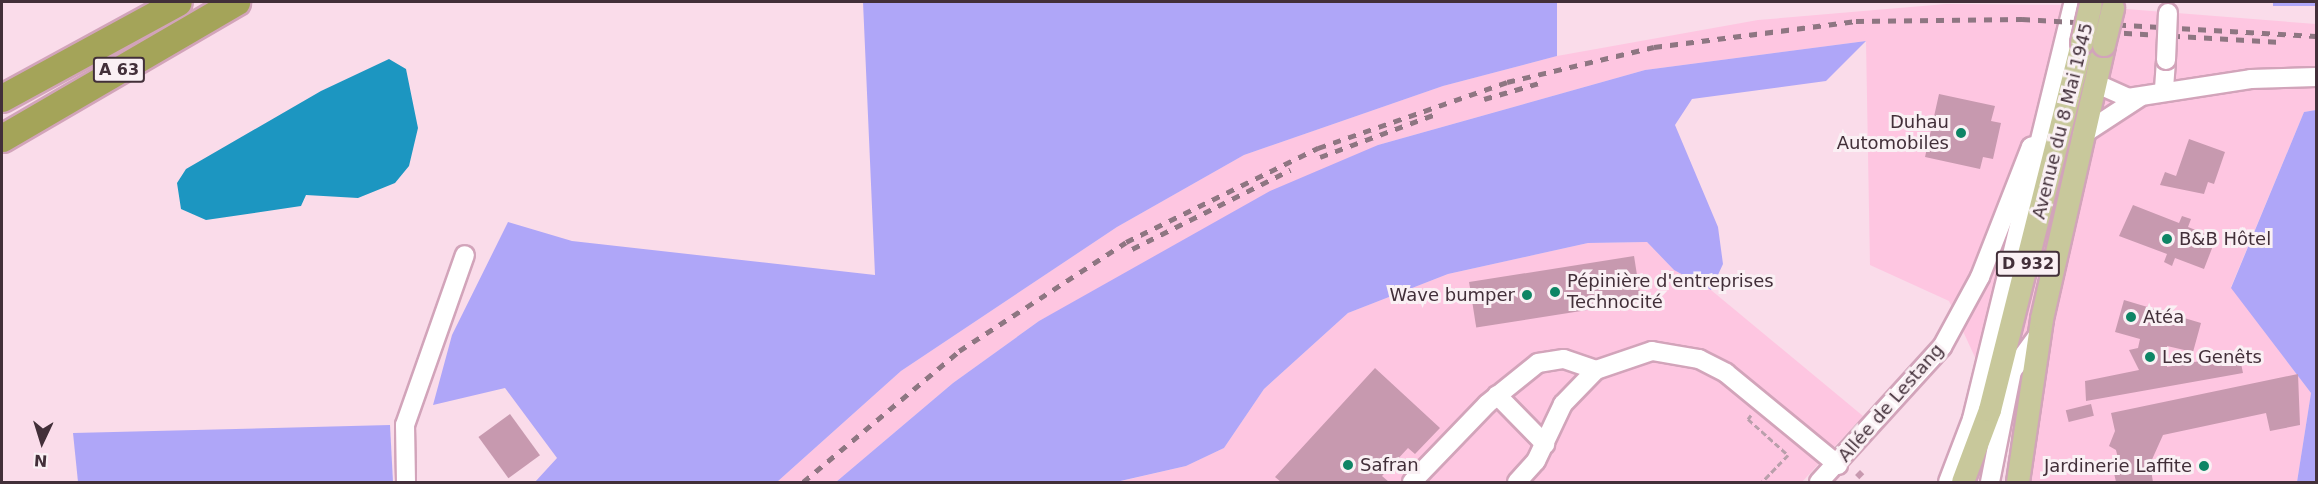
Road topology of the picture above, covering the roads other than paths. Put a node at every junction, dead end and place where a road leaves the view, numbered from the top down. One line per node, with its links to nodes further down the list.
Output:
1 (178, 2): 11 (highway, A 63)
2 (236, 2): 13 (highway, A 63)
3 (2085, 3): 6 (main road, Avenue du 8 Mai 1945 / D 932, bridge); 14 (street)
4 (2114, 5): 6 (main road, Avenue du 8 Mai 1945 / D 932, bridge)
5 (2169, 7): 9 (street, bridge)
6 (2093, 44): 8 (main road, Avenue du 8 Mai 1945 / D 932); 14 (main road, Avenue du 8 Mai 1945 / D 932)
7 (2316, 77): 9 (street)
8 (2095, 84): 10 (street); 12 (main road, Avenue du 8 Mai 1945 / D 932)
9 (2164, 89): 10 (street)
10 (2140, 97): 12 (street)
11 (2, 98)
12 (2082, 135): 16 (main road, Avenue du 8 Mai 1945 / D 932)
13 (2, 138)
14 (2051, 143): 20 (street, Allée de Lestang); 25 (street); 26 (main road, Avenue du 8 Mai 1945 / D 932)
15 (465, 255): 21 (street)
16 (2040, 333): 27 (street); 28 (main road, Avenue du 8 Mai 1945 / D 932)
17 (1596, 370): 18 (street); 19 (street); 20 (street)
18 (1497, 395): 19 (street); 22 (street)
19 (1545, 444): 23 (street)
20 (1838, 465): 24 (street, Allée de Lestang)
21 (406, 483)
22 (1412, 483)
23 (1517, 483)
24 (1819, 483)
25 (1948, 483)
26 (1963, 483)
27 (1990, 483)
28 (2018, 483)

